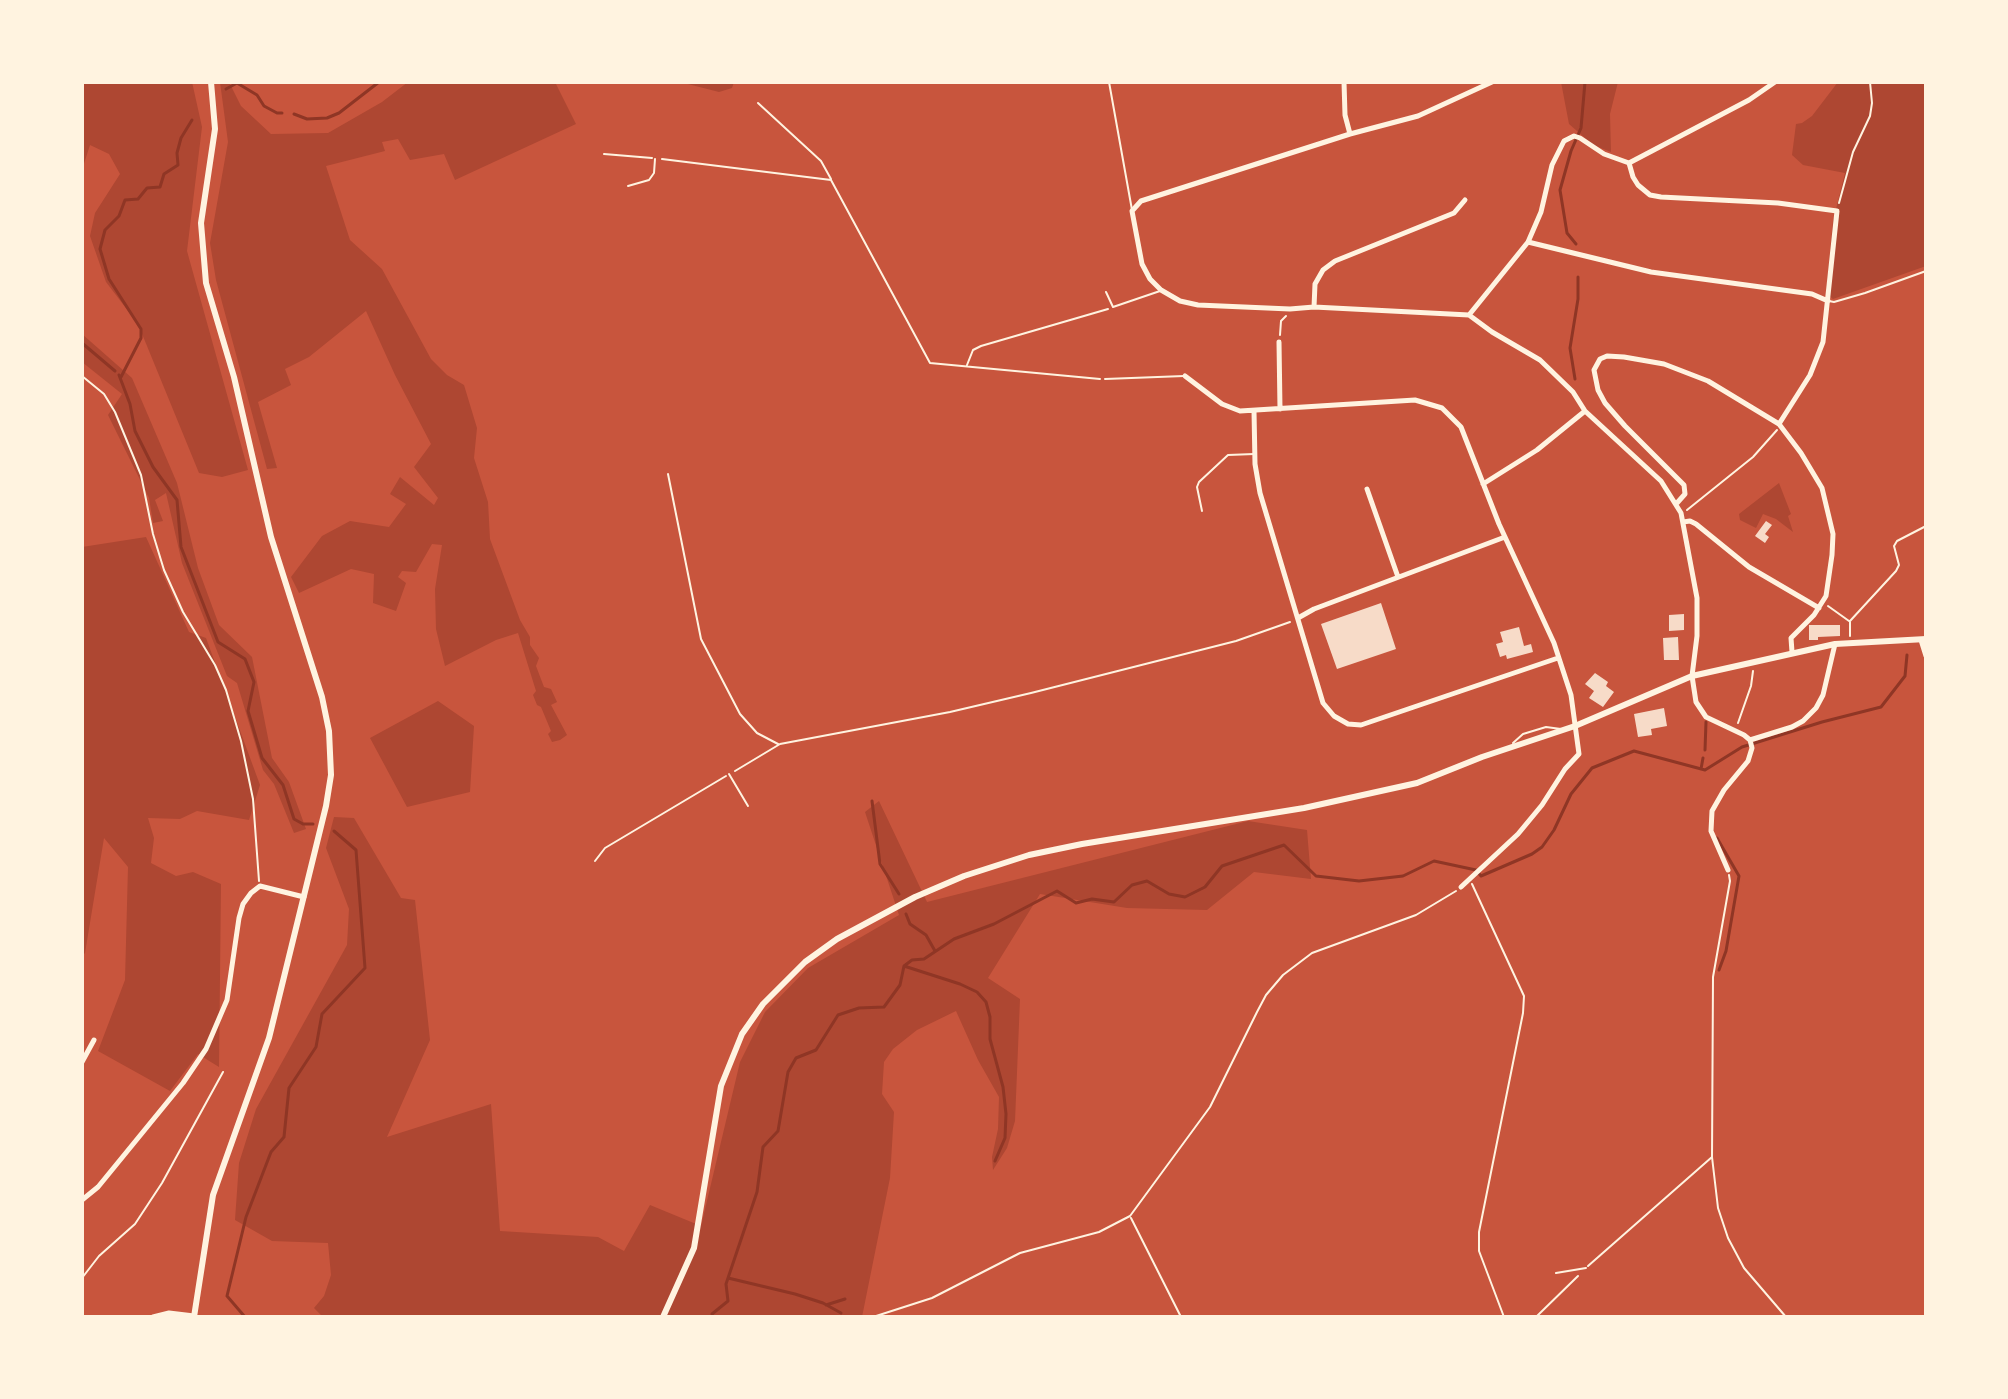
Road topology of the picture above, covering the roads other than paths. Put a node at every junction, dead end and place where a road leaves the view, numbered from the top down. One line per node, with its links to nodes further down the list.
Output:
1 (211, 82): 48 (street)
2 (1109, 82): 11 (lane)
3 (1344, 82): 6 (street)
4 (1492, 82): 6 (street)
5 (1775, 82): 8 (street)
6 (1350, 134): 11 (street)
7 (655, 159): 9 (lane)
8 (1629, 163): 12 (street); 16 (street)
9 (628, 186)
10 (1465, 200): 17 (street)
11 (1132, 211): 14 (street)
12 (1528, 242): 16 (street); 18 (street)
13 (1926, 271): 16 (lane)
14 (1161, 290): 15 (lane); 17 (street)
15 (1106, 292)
16 (1828, 301): 25 (street)
17 (1314, 307): 18 (street)
18 (1469, 315): 24 (street)
19 (1279, 342): 22 (street)
20 (1185, 376): 21 (lane); 23 (street)
21 (1105, 379)
22 (1280, 409): 23 (street); 27 (street)
23 (1254, 411): 26 (street)
24 (1585, 411): 27 (street); 29 (street)
25 (1780, 425): 29 (street); 34 (street)
26 (1255, 454): 30 (lane); 35 (street)
27 (1483, 484): 32 (street)
28 (1367, 489): 33 (street)
29 (1677, 503): 31 (street)
30 (1202, 511)
31 (1683, 522): 34 (street); 41 (street)
32 (1505, 537): 33 (street); 40 (street)
33 (1398, 577): 35 (street)
34 (1821, 605): 38 (street)
35 (1298, 618): 40 (street)
36 (1924, 640): 37 (street); 39 (street)
37 (1835, 644): 38 (street); 43 (street)
38 (1792, 652): 41 (street)
39 (1926, 656)
40 (1558, 658): 42 (street)
41 (1692, 676): 42 (street); 43 (street)
42 (1575, 726): 47 (street); 56 (street)
43 (1750, 740): 46 (street)
44 (729, 774): 45 (lane)
45 (748, 806)
46 (1728, 870)
47 (1461, 887)
48 (304, 897): 51 (street); 54 (street)
49 (94, 1040): 50 (street)
50 (82, 1062)
51 (82, 1200)
52 (1586, 1268): 53 (lane)
53 (1556, 1273)
54 (194, 1316): 55 (street)
55 (153, 1317)
56 (663, 1317)

